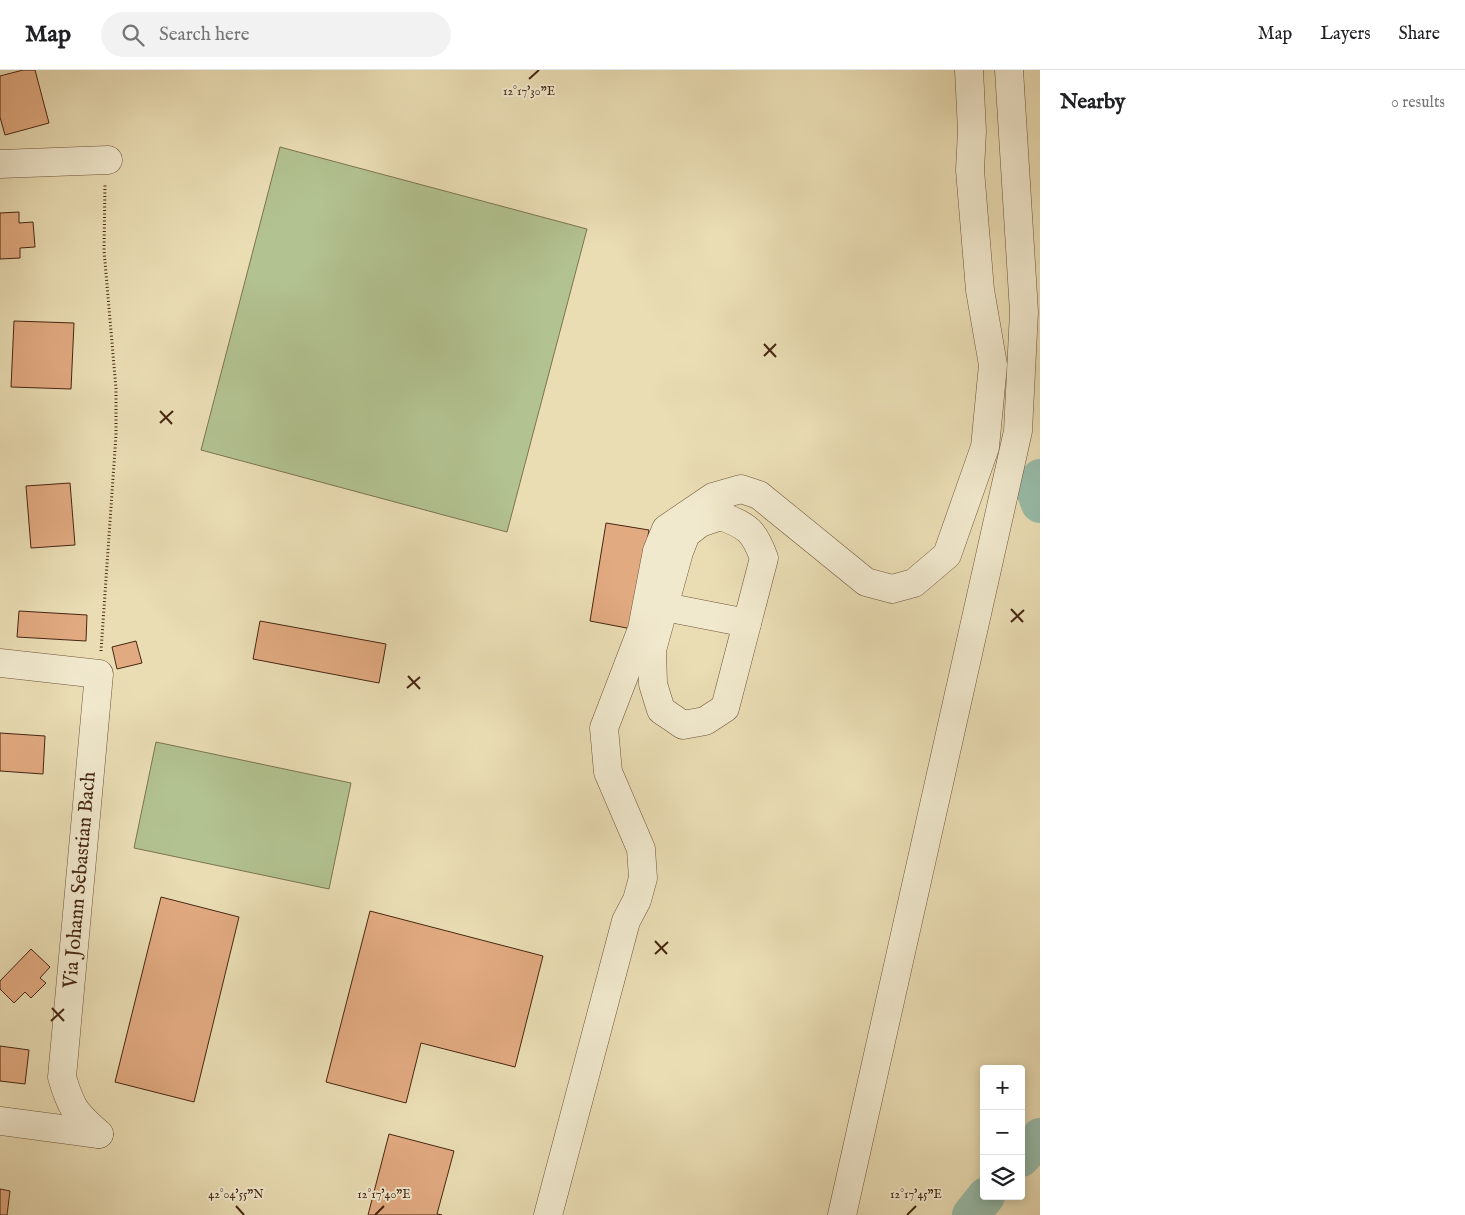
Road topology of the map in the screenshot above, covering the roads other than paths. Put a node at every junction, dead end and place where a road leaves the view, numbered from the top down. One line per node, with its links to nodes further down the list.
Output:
1 (969, 70): 5 (street)
2 (1009, 70): 11 (street)
3 (108, 160): 4 (street)
4 (0, 164)
5 (682, 528): 6 (street); 7 (street); 10 (street)
6 (665, 607): 7 (street); 7 (street)
7 (747, 623)
8 (0, 663): 9 (street, Via Johann Sebastian Bach)
9 (0, 1121)
10 (548, 1215)
11 (842, 1215)

